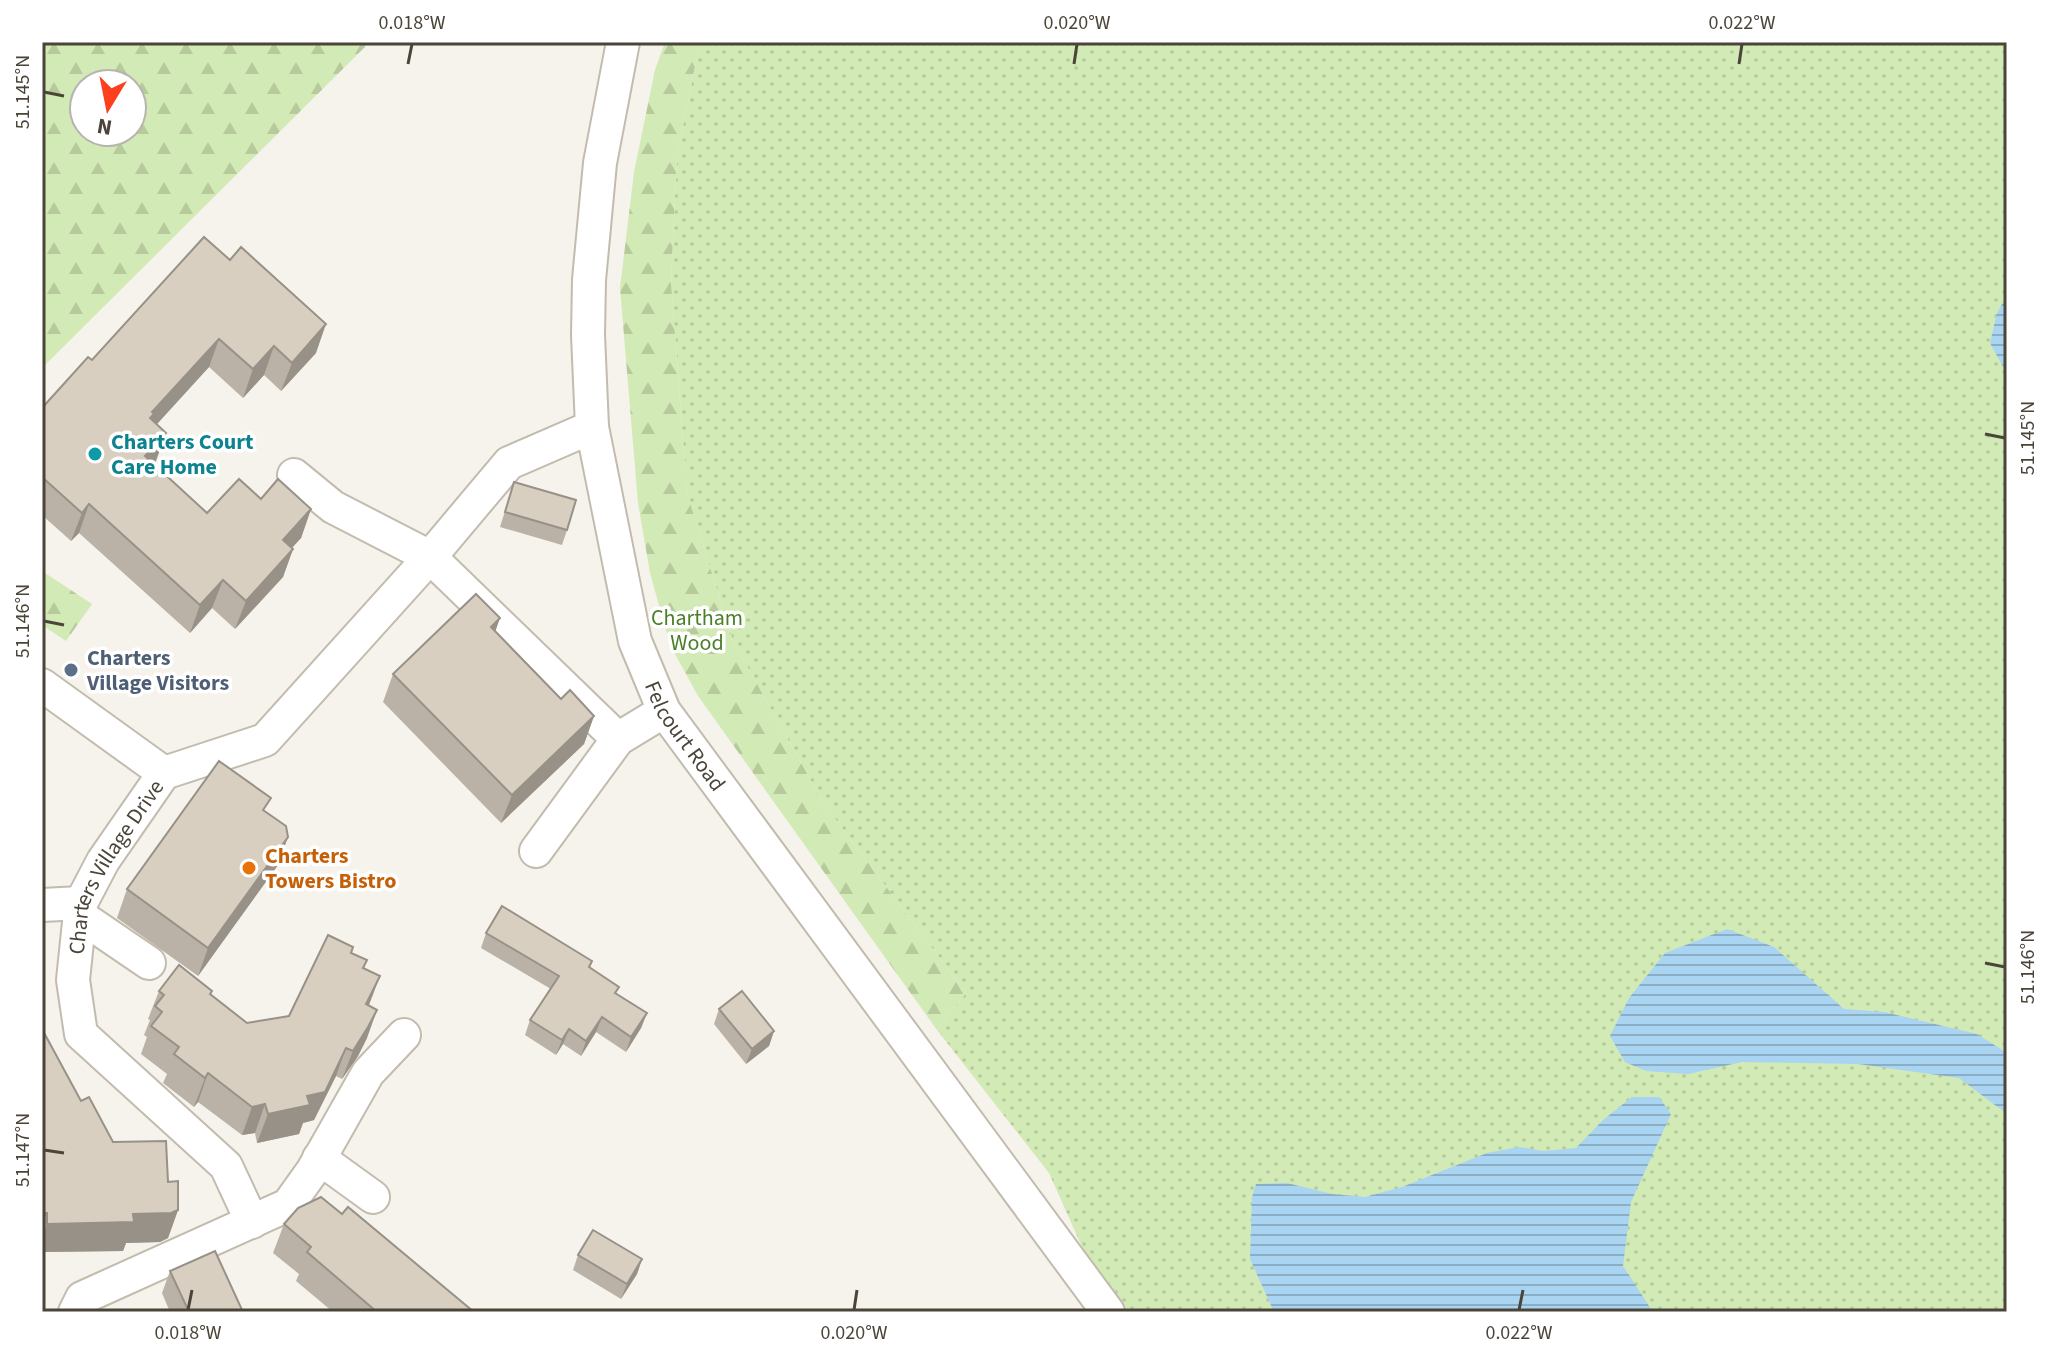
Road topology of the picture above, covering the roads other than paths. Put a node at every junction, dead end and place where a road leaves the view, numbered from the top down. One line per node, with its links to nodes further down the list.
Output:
1 (623, 42): 2 (street, Felcourt Road)
2 (592, 427): 4 (street, Charters Village Drive); 6 (street, Felcourt Road)
3 (294, 475): 4 (street)
4 (430, 557): 7 (street); 8 (street, Charters Village Drive)
5 (42, 685): 8 (street)
6 (664, 711): 7 (street); 18 (street, Felcourt Road)
7 (618, 739): 9 (street)
8 (164, 773): 11 (street, Charters Village Drive)
9 (536, 851)
10 (42, 905): 11 (street)
11 (80, 909): 12 (street); 16 (street, Charters Village Drive)
12 (149, 963)
13 (404, 1035): 14 (street)
14 (319, 1158): 15 (street); 16 (street)
15 (373, 1197)
16 (252, 1222): 17 (street)
17 (75, 1312)
18 (1108, 1312)

